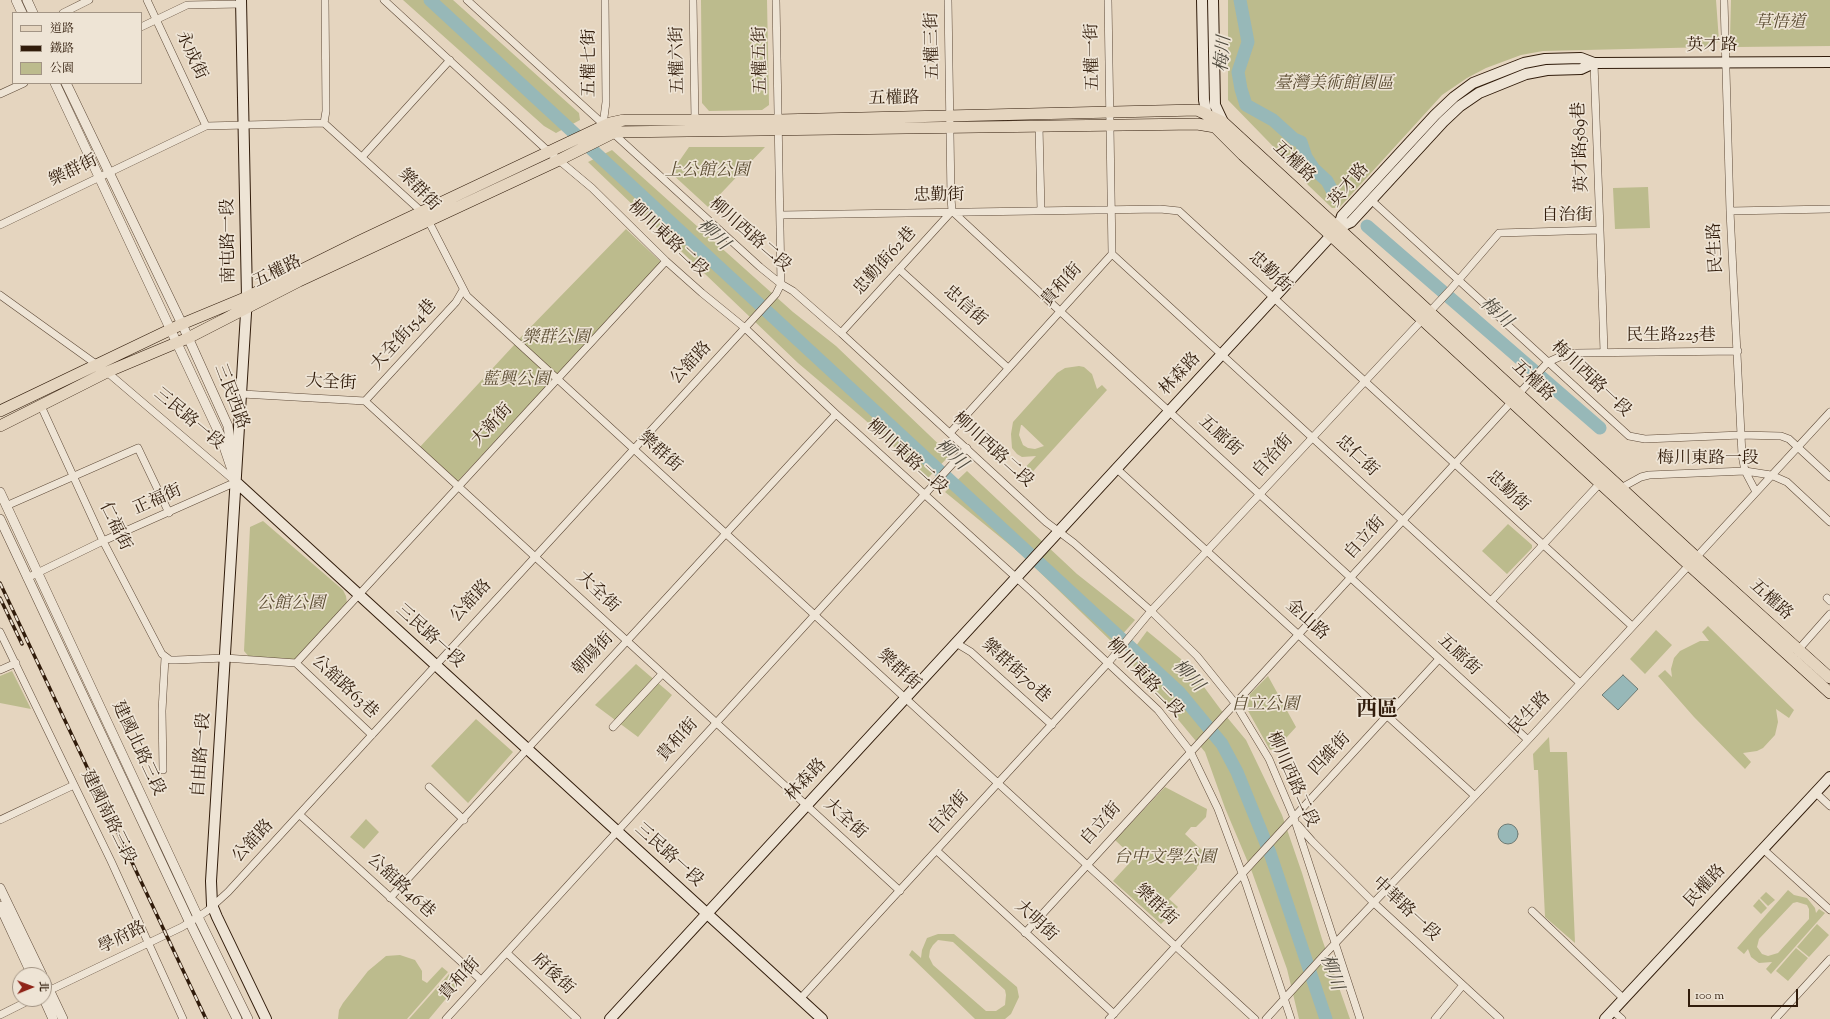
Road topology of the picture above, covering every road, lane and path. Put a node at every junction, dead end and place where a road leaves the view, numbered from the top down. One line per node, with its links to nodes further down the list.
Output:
1 (16, 0): 19 (street)
2 (27, 0): 20 (street)
3 (89, 0): 16 (street)
4 (147, 0): 22 (street, 永成街)
5 (325, 0): 37 (street)
6 (384, 0): 24 (street, 柳川東路二段)
7 (467, 0): 45 (street, 柳川西路二段)
8 (605, 0): 45 (street, 五權七街)
9 (693, 0): 36 (street, 五權六街)
10 (776, 0): 40 (street, 五權五街)
11 (948, 0): 34 (street, 五權三街)
12 (1108, 0): 33 (street, 五權一街)
13 (1202, 0): 32 (main road)
14 (1212, 0): 32 (main road)
15 (1724, 0): 27 (street, 民生路)
16 (81, 2): 21 (street)
17 (241, 2): 18 (street); 43 (main road, 南屯路一段)
18 (187, 3): 22 (street)
19 (22, 12)
20 (33, 12)
21 (65, 12)
22 (156, 20): 23 (street); 42 (street, 永成街)
23 (142, 27)
24 (450, 60): 48 (street, 柳川東路二段); 49 (street)
25 (1830, 62): 27 (main road, 英才路)
26 (1594, 63): 27 (main road, 英才路); 53 (main road, 英才路); 62 (street, 英才路589巷); 63 (main road, 英才路)
27 (1726, 63): 58 (street, 民生路)
28 (22, 84): 31 (street)
29 (55, 84): 52 (street, 三民西路)
30 (66, 84): 51 (street, 三民西路)
31 (0, 94)
32 (1205, 106): 33 (main road, 五權路); 35 (main road, 五權路); 39 (main road)
33 (1110, 113): 34 (main road, 五權路); 41 (street, 五權一街)
34 (950, 116): 40 (main road, 五權路); 46 (street, 五權三街)
35 (1208, 116): 38 (main road); 39 (main road, 五權路)
36 (695, 120): 40 (main road, 五權路); 45 (main road, 五權路)
37 (324, 123): 43 (street, 樂群街); 49 (street, 樂群街)
38 (1197, 124): 39 (main road, 五權路); 41 (main road, 五權路)
39 (1219, 124): 63 (main road, 五權路)
40 (778, 125): 46 (main road, 五權路); 47 (main road, 五權路); 59 (street)
41 (1110, 125): 44 (main road, 五權路); 54 (street)
42 (206, 126): 43 (street, 樂群街); 51 (street, 樂群街)
43 (244, 126): 72 (main road, 南屯路一段)
44 (1040, 126): 46 (main road, 五權路); 57 (street)
45 (599, 127): 47 (street, 柳川西路二段); 48 (main road, 五權路)
46 (950, 128): 56 (street)
47 (608, 136): 50 (main road, 五權路); 68 (street, 柳川西路二段)
48 (549, 152): 50 (street, 柳川東路二段); 60 (main road, 五權路)
49 (362, 157): 60 (street, 樂群街)
50 (559, 160): 60 (main road, 五權路); 65 (street, 柳川東路二段)
51 (108, 172): 52 (street, 樂群街); 75 (street, 三民西路)
52 (99, 177): 61 (street, 樂群街); 77 (street, 三民西路)
53 (1371, 200): 63 (main road, 英才路); 67 (street, 梅川西路一段)
54 (1111, 209): 57 (street, 忠勤街); 64 (street); 71 (street, 忠勤街)
55 (1830, 209): 58 (street)
56 (952, 211): 57 (street, 忠勤街); 59 (street, 忠勤街); 66 (street, 忠勤街62巷); 73 (street, 五廊街)
57 (1041, 211)
58 (1730, 211): 81 (street, 民生路)
59 (780, 215): 68 (street)
60 (425, 216): 69 (street, 樂群街); 72 (main road, 五權路)
61 (0, 225)
62 (1600, 230): 67 (street, 自治街); 82 (street, 自治街)
63 (1335, 232): 71 (main road, 林森路); 74 (main road, 五權路)
64 (1112, 254): 73 (street, 貴和街); 83 (street, 忠仁街)
65 (666, 261): 76 (street, 柳川東路二段); 88 (street, 大新街)
66 (900, 269): 78 (street, 忠勤街62巷); 86 (street, 忠信街)
67 (1458, 280): 74 (street, 自治街); 84 (street, 梅川西路一段)
68 (781, 284): 76 (street, 公舘路); 78 (street, 柳川西路二段)
69 (462, 290): 88 (street, 樂群街); 92 (street, 大全街154巷)
70 (0, 295): 85 (street, 三民路一段)
71 (1274, 298): 83 (main road, 林森路); 89 (street, 忠勤街)
72 (246, 302): 75 (main road, 五權路); 79 (main road, 五權路); 90 (main road, 南屯路一段)
73 (1060, 312): 86 (street, 貴和街); 95 (street, 五廊街)
74 (1426, 315): 89 (street, 自治街); 91 (main road, 五權路)
75 (182, 324): 77 (main road, 五權路); 79 (street, 三民西路)
76 (745, 328): 97 (street, 柳川東路二段); 104 (street, 公舘路)
77 (171, 330): 80 (street, 三民西路); 85 (main road, 五權路)
78 (841, 334): 99 (street, 柳川西路二段)
79 (188, 338): 80 (main road, 五權路); 112 (street, 三民西路)
80 (177, 342): 87 (main road, 五權路); 112 (street, 三民西路)
81 (1738, 351): 82 (street, 民生路225巷); 100 (street, 民生路)
82 (1604, 352): 84 (street)
83 (1222, 355): 95 (main road, 林森路); 101 (street, 忠仁街)
84 (1548, 362): 91 (street, 自立街); 100 (street, 梅川西路一段)
85 (96, 365): 87 (street, 三民路一段); 94 (main road, 五權路)
86 (1008, 368): 99 (street, 貴和街)
87 (108, 372): 93 (main road, 五權路); 112 (street, 三民路一段)
88 (557, 379): 104 (street, 樂群街); 113 (street, 大新街)
89 (1365, 382): 101 (street, 自治街); 105 (street, 忠勤街)
90 (242, 394): 92 (street, 大全街); 112 (main road, 南屯路一段)
91 (1514, 397): 105 (street, 自立街); 111 (main road, 五權路)
92 (365, 401): 113 (street, 大全街)
93 (41, 406): 98 (main road, 五權路); 109 (street, 仁福街)
94 (0, 411)
95 (1169, 412): 106 (main road, 林森路); 118 (street, 五廊街)
96 (1830, 412): 102 (street, 民生路)
97 (836, 414): 117 (street, 柳川東路二段); 125 (street, 朝陽街)
98 (0, 426)
99 (950, 433): 103 (street, 柳川西路二段)
100 (1741, 435): 102 (street, 梅川西路一段); 107 (street, 民生路)
101 (1312, 437): 118 (street, 自治街); 122 (street, 忠仁街)
102 (1798, 447): 108 (street, 民生路); 110 (street, 梅川西路一段)
103 (967, 448): 117 (street, 貴和街); 124 (street, 柳川西路二段)
104 (633, 450): 125 (street, 樂群街); 129 (street, 公舘路)
105 (1455, 464): 122 (street, 自立街); 127 (street, 忠勤街)
106 (1117, 469): 124 (main road, 林森路); 128 (street, 金山路)
107 (1745, 471): 108 (street, 梅川東路一段); 114 (street, 梅川東路一段); 116 (street, 民生路)
108 (1771, 475): 116 (street, 民生路); 123 (street, 梅川東路一段)
109 (74, 477): 119 (street); 120 (street); 126 (street, 仁福街)
110 (1830, 477)
111 (1604, 479): 114 (main road, 五權路); 127 (street); 130 (main road, 五權路)
112 (236, 482): 120 (street, 正福街); 135 (main road, 三民路一段); 147 (main road, 自由路一段)
113 (458, 486): 129 (street, 大全街); 135 (street, 大新街)
114 (1621, 488): 130 (main road, 五權路)
115 (0, 492): 119 (street, 建國北路三段)
116 (1756, 492): 130 (street, 民生路)
117 (925, 494): 133 (street, 柳川東路二段); 139 (street, 貴和街)
118 (1260, 495): 128 (street, 自治街); 134 (street, 五廊街)
119 (6, 506): 131 (street, 建國北路三段)
120 (169, 513): 126 (street, 正福街)
121 (0, 519): 132 (street, 建國北路三段)
122 (1403, 520): 134 (street, 自立街); 136 (street, 忠仁街)
123 (1830, 522)
124 (1059, 532): 133 (main road, 林森路); 137 (street, 柳川西路二段)
125 (725, 534): 139 (street, 樂群街); 143 (street, 朝陽街)
126 (103, 541): 131 (street, 正福街); 146 (street, 仁福街)
127 (1543, 545): 136 (street); 140 (street, 忠勤街)
128 (1208, 552): 137 (street, 自治街); 142 (street, 金山路)
129 (535, 557): 143 (street, 大全街); 152 (street, 公舘路)
130 (1692, 561): 140 (street, 民生路); 145 (main road, 五權路); 157 (main road, 五權路)
131 (38, 573): 132 (street, 正福街); 195 (street, 建國北路三段)
132 (27, 578): 196 (street, 建國北路三段)
133 (1017, 578): 144 (main road, 林森路); 151 (street, 柳川東路二段)
134 (1351, 578): 142 (street, 自立街); 148 (street, 五廊街)
135 (359, 594): 150 (street, 大新街); 152 (main road, 三民路一段)
136 (1491, 601): 156 (street, 忠仁街)
137 (1151, 612): 151 (street, 自治街); 159 (street, 柳川西路二段)
138 (1830, 614): 145 (street)
139 (814, 615): 158 (street, 樂群街); 161 (street, 貴和街)
140 (1632, 626): 156 (street, 民生路)
141 (0, 632): 149 (street, 建國南路三段)
142 (1298, 634): 159 (street, 自立街); 160 (street, 金山路)
143 (627, 641): 154 (street, 大全街); 166 (street, 朝陽街)
144 (956, 643): 158 (main road, 林森路); 162 (street, 樂群街70巷)
145 (1798, 649): 155 (main road, 五權路)
146 (166, 658): 147 (street); 168 (street)
147 (225, 658): 150 (street); 190 (main road, 自由路一段)
148 (1439, 659): 160 (street, 四維街); 165 (street, 五廊街)
149 (16, 663): 153 (street); 171 (street, 建國南路三段)
150 (296, 663): 164 (street, 公舘路63巷)
151 (1108, 663): 162 (street, 自治街); 167 (street, 柳川東路二段)
152 (436, 664): 164 (street, 公舘路); 166 (main road, 三民路一段)
153 (0, 670)
154 (662, 674): 161 (street, 大全街); 163 (street)
155 (1830, 678)
156 (1580, 683): 165 (street, 民生路)
157 (1830, 693)
158 (906, 699): 170 (street, 樂群街); 175 (main road, 林森路)
159 (1235, 703): 167 (street, 自立街); 178 (street, 柳川西路二段)
160 (1387, 716): 174 (street, 金山路); 178 (street, 四維街)
161 (716, 723): 175 (street, 大全街); 181 (street, 貴和街)
162 (1052, 725): 170 (street, 自治街)
163 (613, 727)
164 (372, 735): 177 (street, 公舘路)
165 (1528, 740): 174 (street, 民生路)
166 (528, 749): 180 (street, 朝陽街); 181 (main road, 三民路一段)
167 (1190, 751): 184 (street, 自立街); 185 (street, 柳川東路二段)
168 (163, 770)
169 (1830, 777): 173 (main road, 民權路)
170 (998, 784): 183 (street, 自治街); 184 (street, 樂群街)
171 (74, 785): 179 (street); 198 (street, 建國南路三段)
172 (429, 787): 180 (street)
173 (1816, 793): 176 (street); 182 (main road, 民權路)
174 (1475, 796): 189 (street, 民生路)
175 (806, 806): 187 (street, 大全街); 194 (main road, 林森路)
176 (1830, 806)
177 (300, 815): 188 (street, 公舘路46巷); 190 (street, 公舘路)
178 (1294, 818): 185 (street, 四維街); 189 (street, 中華路一段); 199 (street, 柳川西路二段)
179 (0, 820)
180 (464, 820): 188 (street, 朝陽街)
181 (617, 831): 194 (main road, 三民路一段); 201 (street, 貴和街)
182 (1763, 849): 192 (street); 210 (main road, 民權路)
183 (937, 851): 187 (street, 自治街); 197 (street, 大明街)
184 (1087, 864): 197 (street, 自立街); 200 (street, 樂群街)
185 (1242, 873): 200 (street); 208 (street, 柳川東路二段)
186 (0, 888): 204 (street)
187 (900, 890): 209 (street, 自治街)
188 (390, 898): 205 (street, 公舘路46巷)
189 (1374, 903): 199 (street, 民生路); 206 (street, 中華路一段)
190 (212, 905): 195 (street, 學府路); 222 (main road, 自由路一段)
191 (0, 906): 203 (street)
192 (1830, 910)
193 (1532, 911): 210 (street)
194 (706, 913): 209 (main road, 三民路一段); 225 (main road, 林森路)
195 (198, 917): 196 (street, 學府路); 221 (street, 建國北路三段)
196 (190, 922): 198 (street, 學府路); 220 (street, 建國北路三段)
197 (1025, 933): 216 (street, 大明街)
198 (149, 943): 207 (street, 學府路); 219 (street, 建國南路三段)
199 (1335, 943): 208 (street, 民生路); 230 (street, 柳川西路二段)
200 (1176, 946): 216 (street); 227 (street, 樂群街)
201 (506, 953): 205 (street, 貴和街); 224 (street, 府後街)
202 (1830, 959): 235 (street)
203 (28, 967)
204 (38, 967)
205 (481, 980): 223 (street, 貴和街)
206 (1464, 985): 231 (street); 232 (street, 中華路一段)
207 (52, 990)
208 (1285, 998): 228 (street); 229 (street, 柳川東路二段)
209 (800, 999): 226 (main road, 三民路一段)
210 (1624, 999): 214 (main road, 民權路)
211 (52, 1000): 218 (street)
212 (16, 1007): 215 (street)
213 (48, 1007): 217 (street)
214 (1613, 1011): 233 (main road, 民權路); 234 (street)
215 (0, 1015)
216 (1111, 1016)
217 (54, 1019)
218 (63, 1019)
219 (183, 1019)
220 (237, 1019)
221 (248, 1019)
222 (266, 1019)
223 (446, 1019)
224 (577, 1019)
225 (610, 1019)
226 (822, 1019)
227 (1255, 1019)
228 (1266, 1019)
229 (1291, 1019)
230 (1360, 1019)
231 (1435, 1019)
232 (1500, 1019)
233 (1605, 1019)
234 (1622, 1019)
235 (1775, 1019)

